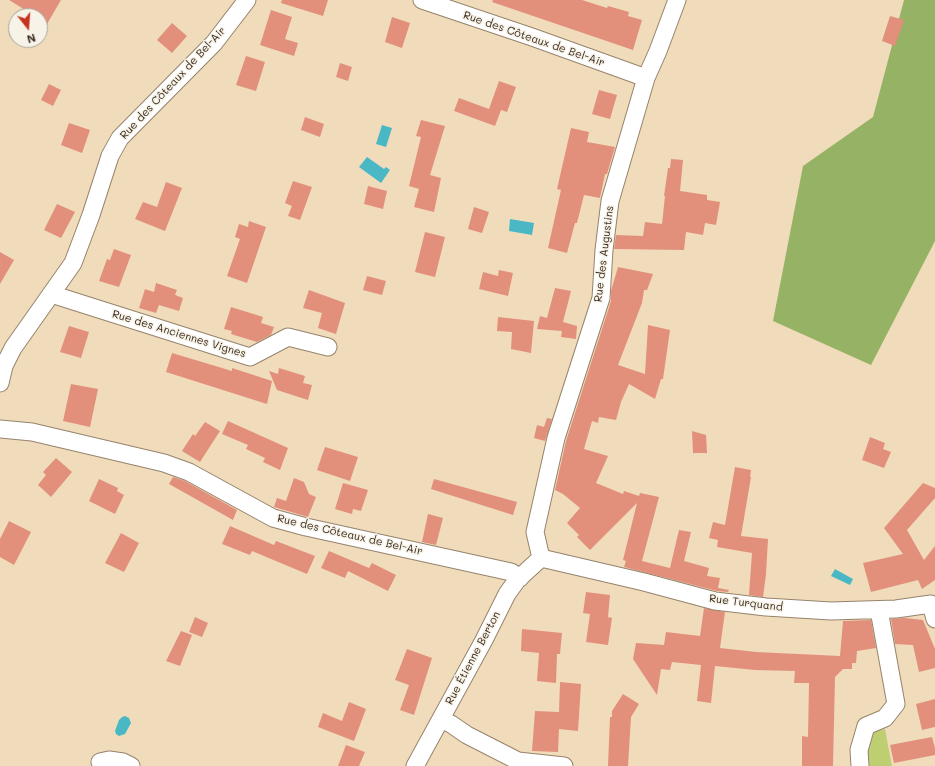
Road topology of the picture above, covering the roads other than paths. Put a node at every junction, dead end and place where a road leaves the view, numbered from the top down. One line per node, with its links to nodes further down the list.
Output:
1 (247, 0): 6 (street, Rue des Côteaux de Bel-Air)
2 (422, 0): 4 (street, Rue des Côteaux de Bel-Air)
3 (677, 0): 5 (street, Rue des Augustins)
4 (447, 4): 5 (street, Rue des Côteaux de Bel-Air)
5 (646, 78): 10 (street, Rue des Augustins)
6 (51, 294): 7 (street, Rue des Anciennes Vignes); 8 (street, Rue des Côteaux de Bel-Air)
7 (328, 347)
8 (0, 383)
9 (0, 429): 11 (street, Rue des Côteaux de Bel-Air)
10 (541, 558): 11 (street, Rue Étienne Berton); 13 (street, Rue Turquand)
11 (520, 578): 14 (street, Rue Étienne Berton)
12 (934, 607): 13 (street, Rue Turquand)
13 (879, 610): 19 (street)
14 (441, 719): 17 (street, Rue Étienne Berton); 18 (street)
15 (100, 762): 16 (street)
16 (131, 766)
17 (415, 766)
18 (564, 766)
19 (860, 766)

